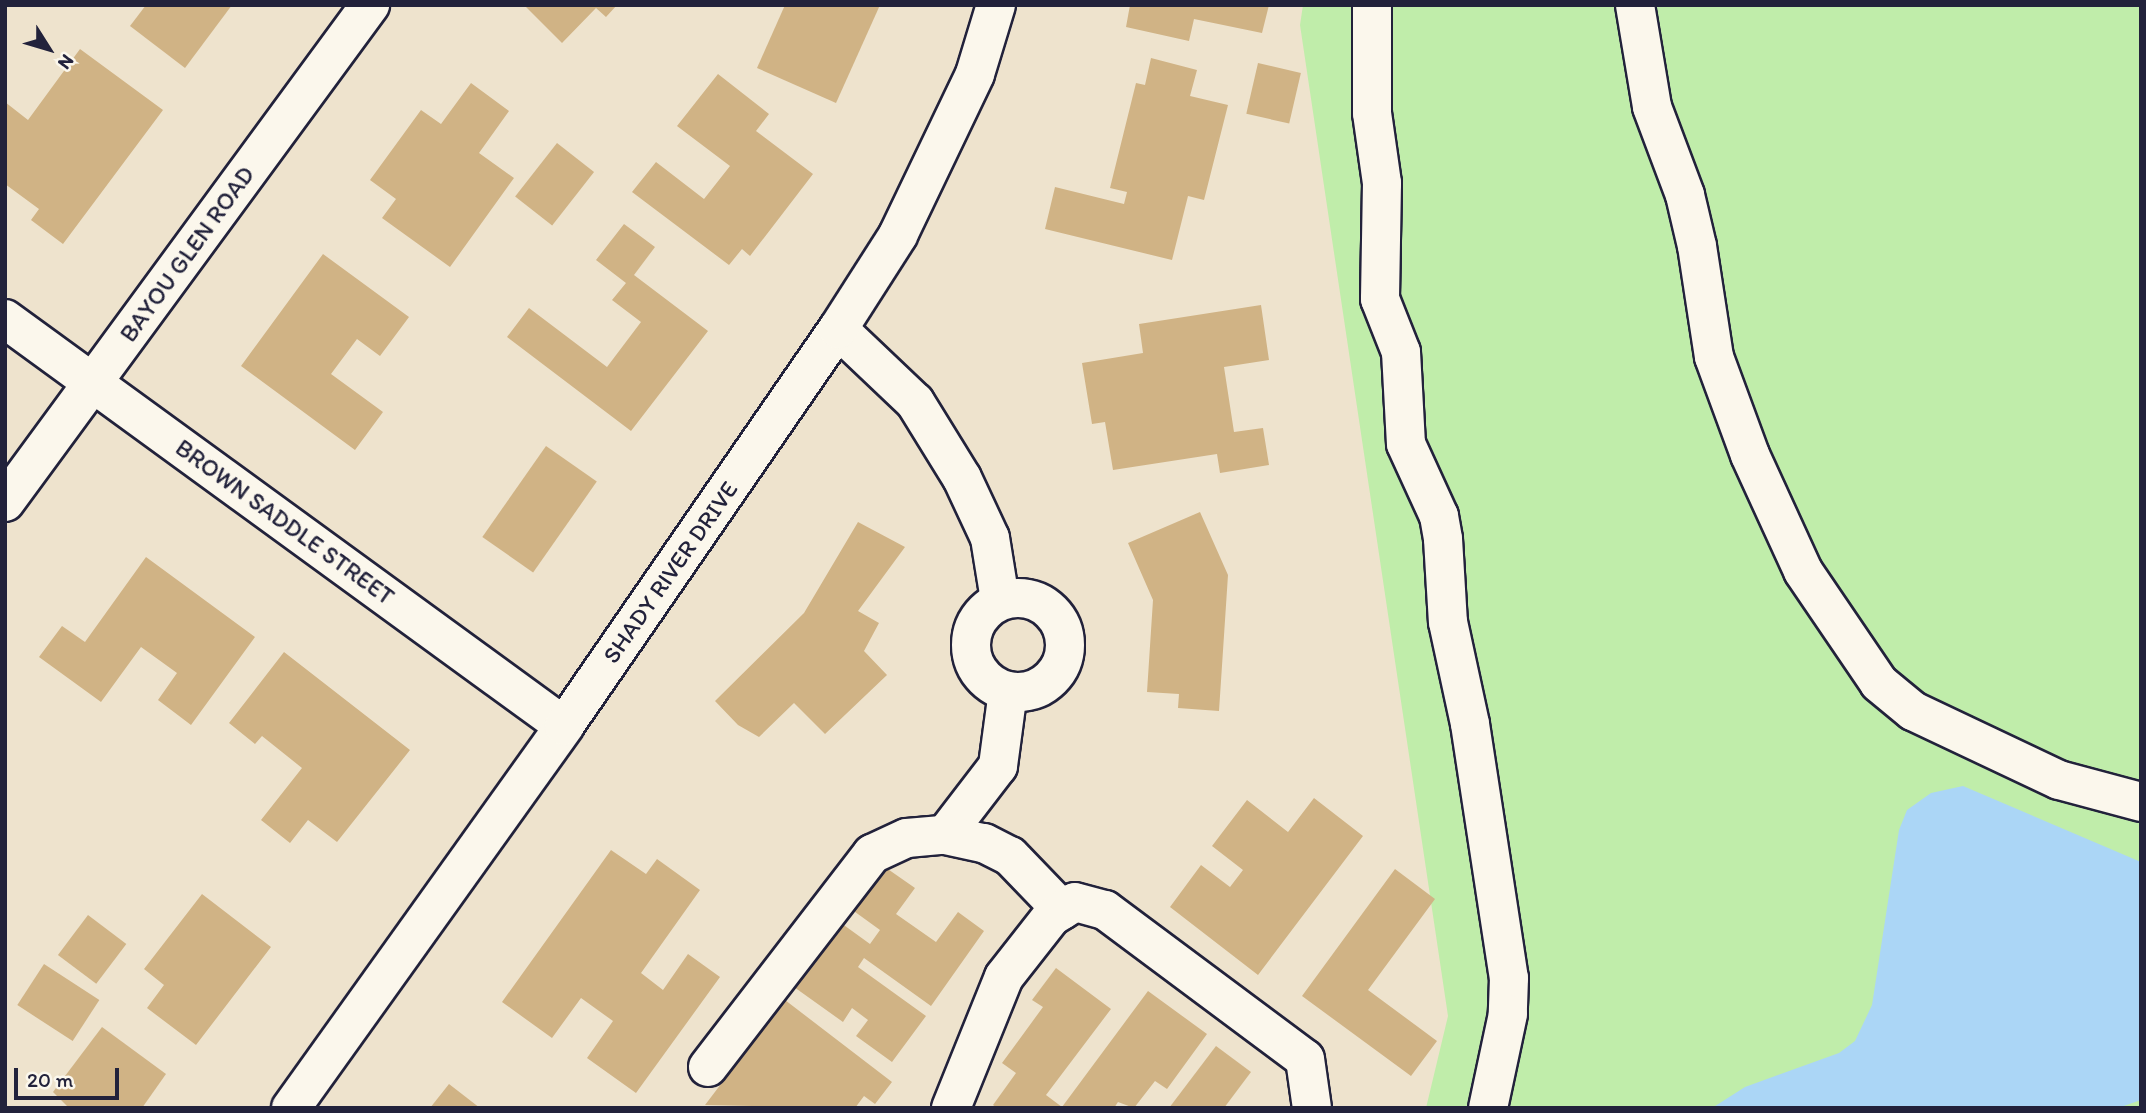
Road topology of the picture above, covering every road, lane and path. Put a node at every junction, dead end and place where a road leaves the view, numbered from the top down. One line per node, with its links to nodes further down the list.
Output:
1 (370, 5): 7 (street, BAYOU GLEN ROAD)
2 (996, 5): 6 (street, SHADY RIVER DRIVE)
3 (1372, 5): 19 (street)
4 (1635, 5): 12 (street)
5 (5, 319): 7 (street, BROWN SADDLE STREET)
6 (838, 330): 9 (street); 11 (street, SHADY RIVER DRIVE)
7 (93, 383): 8 (street, BAYOU GLEN ROAD); 11 (street, BROWN SADDLE STREET)
8 (5, 502)
9 (1000, 600): 10 (street); 10 (street)
10 (1008, 691): 13 (street)
11 (564, 726): 16 (street, SHADY RIVER DRIVE)
12 (2141, 803)
13 (945, 835): 14 (street); 15 (street)
14 (1062, 910): 17 (street); 18 (street)
15 (708, 1067)
16 (291, 1108)
17 (951, 1108)
18 (1312, 1108)
19 (1488, 1108)

